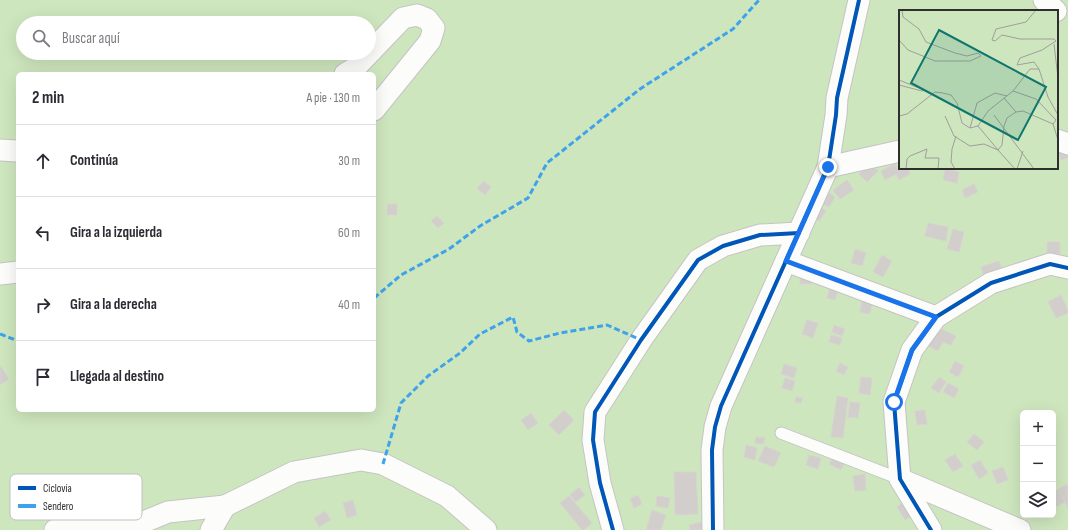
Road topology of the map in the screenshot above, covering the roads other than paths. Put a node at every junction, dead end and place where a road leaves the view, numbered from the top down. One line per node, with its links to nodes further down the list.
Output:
1 (859, 0): 15 (street)
2 (1044, 0): 3 (street)
3 (1056, 10)
4 (1058, 12): 5 (street)
5 (1068, 21)
6 (376, 46): 9 (street)
7 (363, 60): 8 (street)
8 (348, 72)
9 (376, 108)
10 (1058, 140): 11 (street)
11 (1068, 144)
12 (0, 150): 13 (street)
13 (16, 151)
14 (899, 151): 15 (street)
15 (828, 167): 16 (street)
16 (799, 233): 17 (street); 29 (street)
17 (786, 261): 21 (street); 30 (street)
18 (1068, 268): 21 (street)
19 (16, 272): 20 (street)
20 (0, 274)
21 (936, 317): 23 (street)
22 (781, 433): 23 (lane)
23 (900, 479): 31 (street); 32 (street)
24 (225, 506): 25 (street); 27 (street); 28 (street)
25 (129, 529): 26 (street)
26 (55, 530)
27 (212, 530)
28 (486, 530)
29 (613, 530)
30 (713, 530)
31 (931, 530)
32 (1020, 530)

